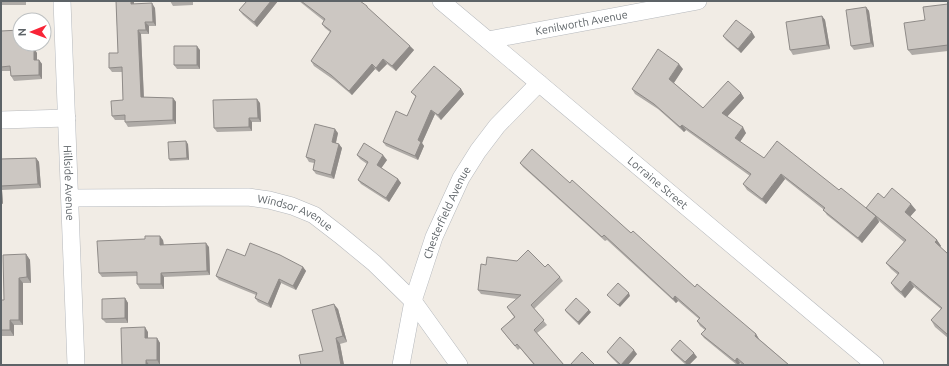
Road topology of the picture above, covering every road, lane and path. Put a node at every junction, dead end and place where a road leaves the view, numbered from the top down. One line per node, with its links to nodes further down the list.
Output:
1 (62, 1): 7 (street, Hillside Avenue)
2 (440, 1): 5 (street, Lorraine Street)
3 (698, 1): 4 (street, Kenilworth Avenue)
4 (628, 7): 5 (street, Kenilworth Avenue)
5 (488, 40): 6 (street, Lorraine Street)
6 (539, 83): 10 (street, Chesterfield Avenue); 14 (street, Lorraine Street)
7 (67, 118): 8 (street); 9 (street, Hillside Avenue)
8 (1, 120)
9 (70, 198): 10 (street, Windsor Avenue); 11 (street, Hillside Avenue)
10 (412, 301): 12 (street, Chesterfield Avenue); 13 (street, Windsor Avenue)
11 (76, 365)
12 (401, 365)
13 (460, 365)
14 (874, 365)

